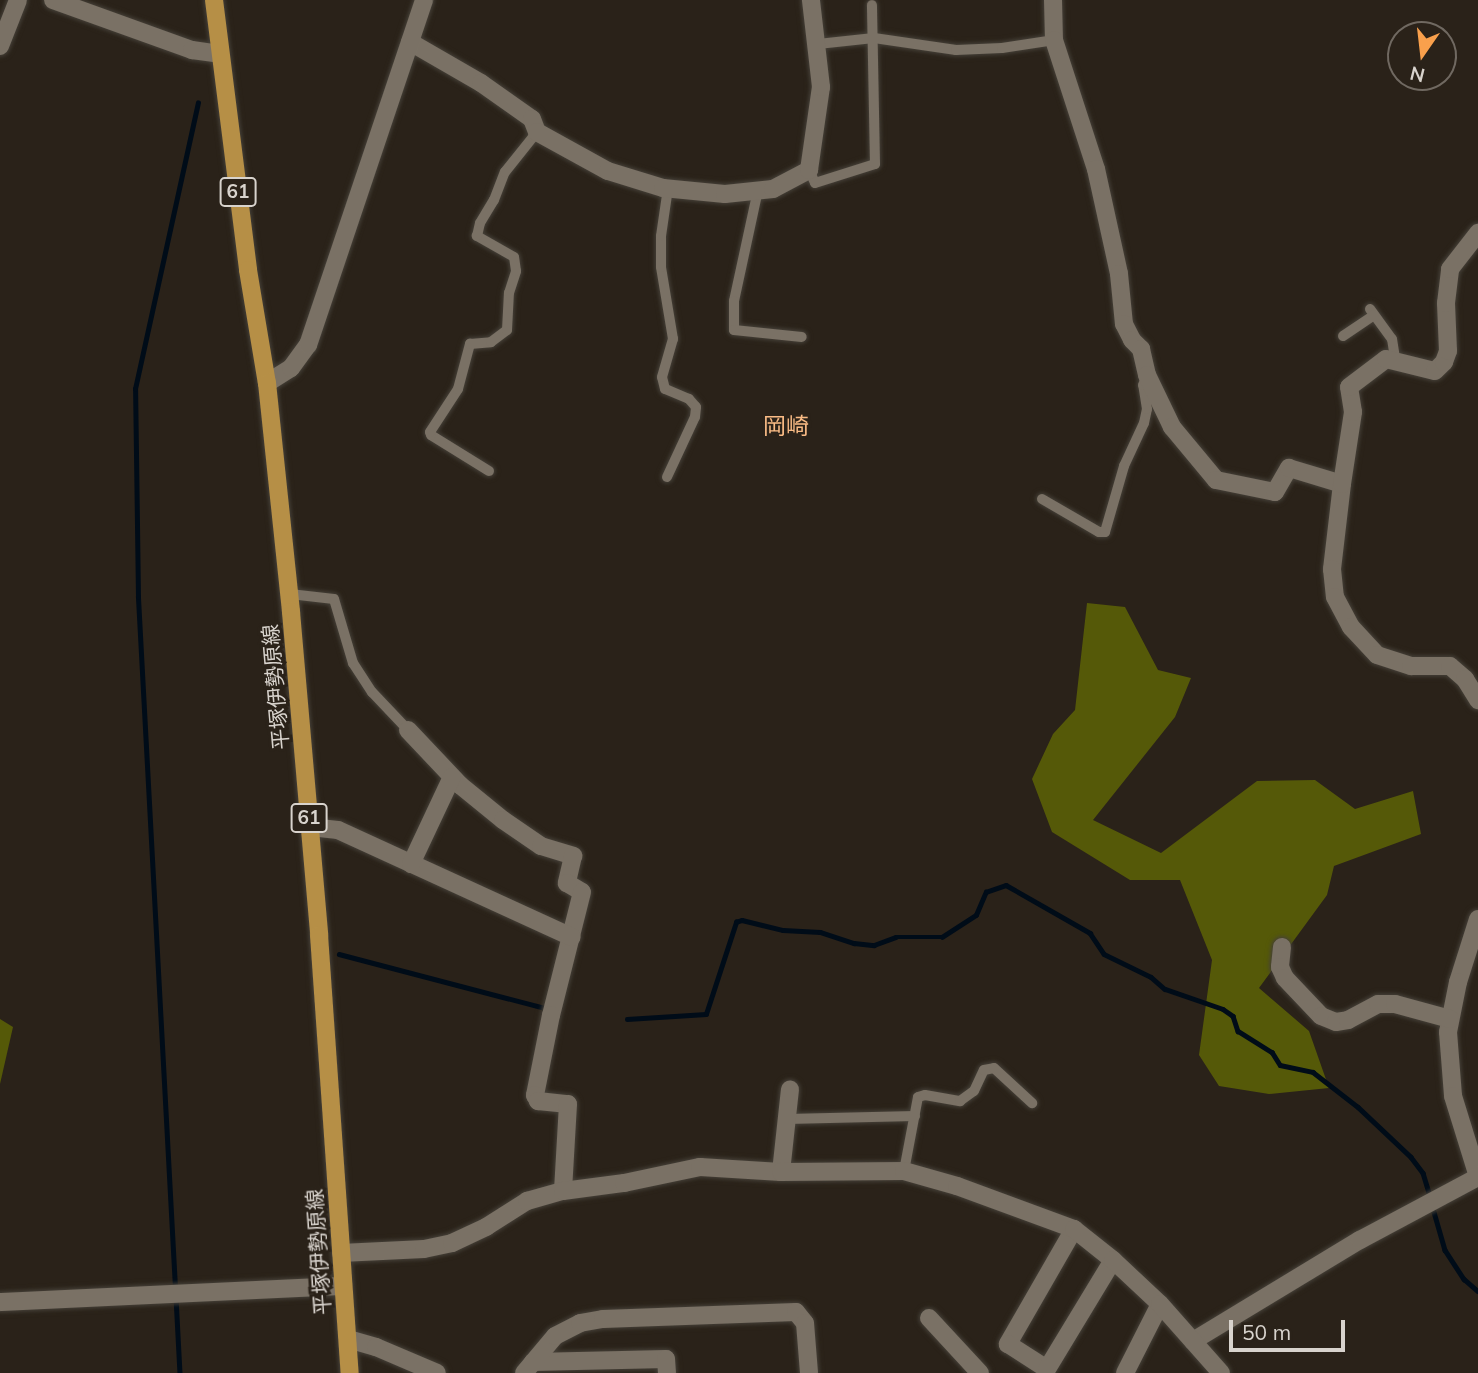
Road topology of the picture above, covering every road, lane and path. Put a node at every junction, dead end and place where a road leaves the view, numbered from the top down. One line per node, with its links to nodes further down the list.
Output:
1 (18, 0): 12 (street)
2 (53, 0): 13 (street)
3 (214, 0): 13 (main road, 平塚伊勢原線 / 61)
4 (424, 0): 10 (street)
5 (811, 0): 11 (street)
6 (1052, 0): 9 (street)
7 (872, 5): 8 (lane)
8 (874, 38): 9 (lane); 11 (lane); 15 (lane)
9 (1054, 40): 22 (street)
10 (410, 42): 14 (street); 23 (street)
11 (818, 44): 15 (street)
12 (0, 46)
13 (220, 54): 23 (main road, 平塚伊勢原線 / 61)
14 (537, 132): 16 (street); 24 (lane)
15 (809, 170): 17 (street)
16 (668, 188): 17 (street); 25 (lane)
17 (758, 190): 20 (lane)
18 (1478, 233): 21 (street)
19 (1343, 336): 21 (lane)
20 (802, 337)
21 (1395, 359): 26 (street)
22 (1147, 374): 26 (street); 27 (lane)
23 (267, 383): 28 (main road, 平塚伊勢原線 / 61)
24 (489, 471)
25 (667, 477)
26 (1342, 484): 29 (street)
27 (1042, 499)
28 (290, 594): 30 (lane); 32 (main road, 平塚伊勢原線 / 61)
29 (1478, 700)
30 (408, 730): 31 (street)
31 (452, 778): 33 (street); 35 (street)
32 (310, 827): 33 (street); 47 (main road, 平塚伊勢原線 / 61)
33 (411, 864): 35 (street)
34 (1478, 919): 37 (street)
35 (572, 937): 45 (street)
36 (1282, 947): 37 (street)
37 (1450, 1019): 44 (street)
38 (790, 1089): 41 (street)
39 (1032, 1103): 40 (lane)
40 (915, 1116): 41 (lane); 42 (lane)
41 (787, 1119): 43 (street)
42 (904, 1171): 43 (street); 46 (street)
43 (781, 1172): 45 (street)
44 (1478, 1177): 54 (street)
45 (563, 1191): 47 (street)
46 (1074, 1229): 48 (street); 48 (street)
47 (341, 1253): 49 (main road, 平塚伊勢原線 / 61)
48 (1113, 1259): 51 (street)
49 (343, 1286): 50 (street); 53 (main road, 平塚伊勢原線 / 61)
50 (0, 1302)
51 (1160, 1304): 54 (street); 61 (street)
52 (929, 1318): 60 (street)
53 (348, 1339): 56 (main road, 平塚伊勢原線 / 61); 57 (street)
54 (1193, 1341): 62 (street)
55 (529, 1368): 58 (street); 59 (street)
56 (350, 1373)
57 (437, 1373)
58 (667, 1373)
59 (809, 1373)
60 (980, 1373)
61 (1125, 1373)
62 (1221, 1373)

